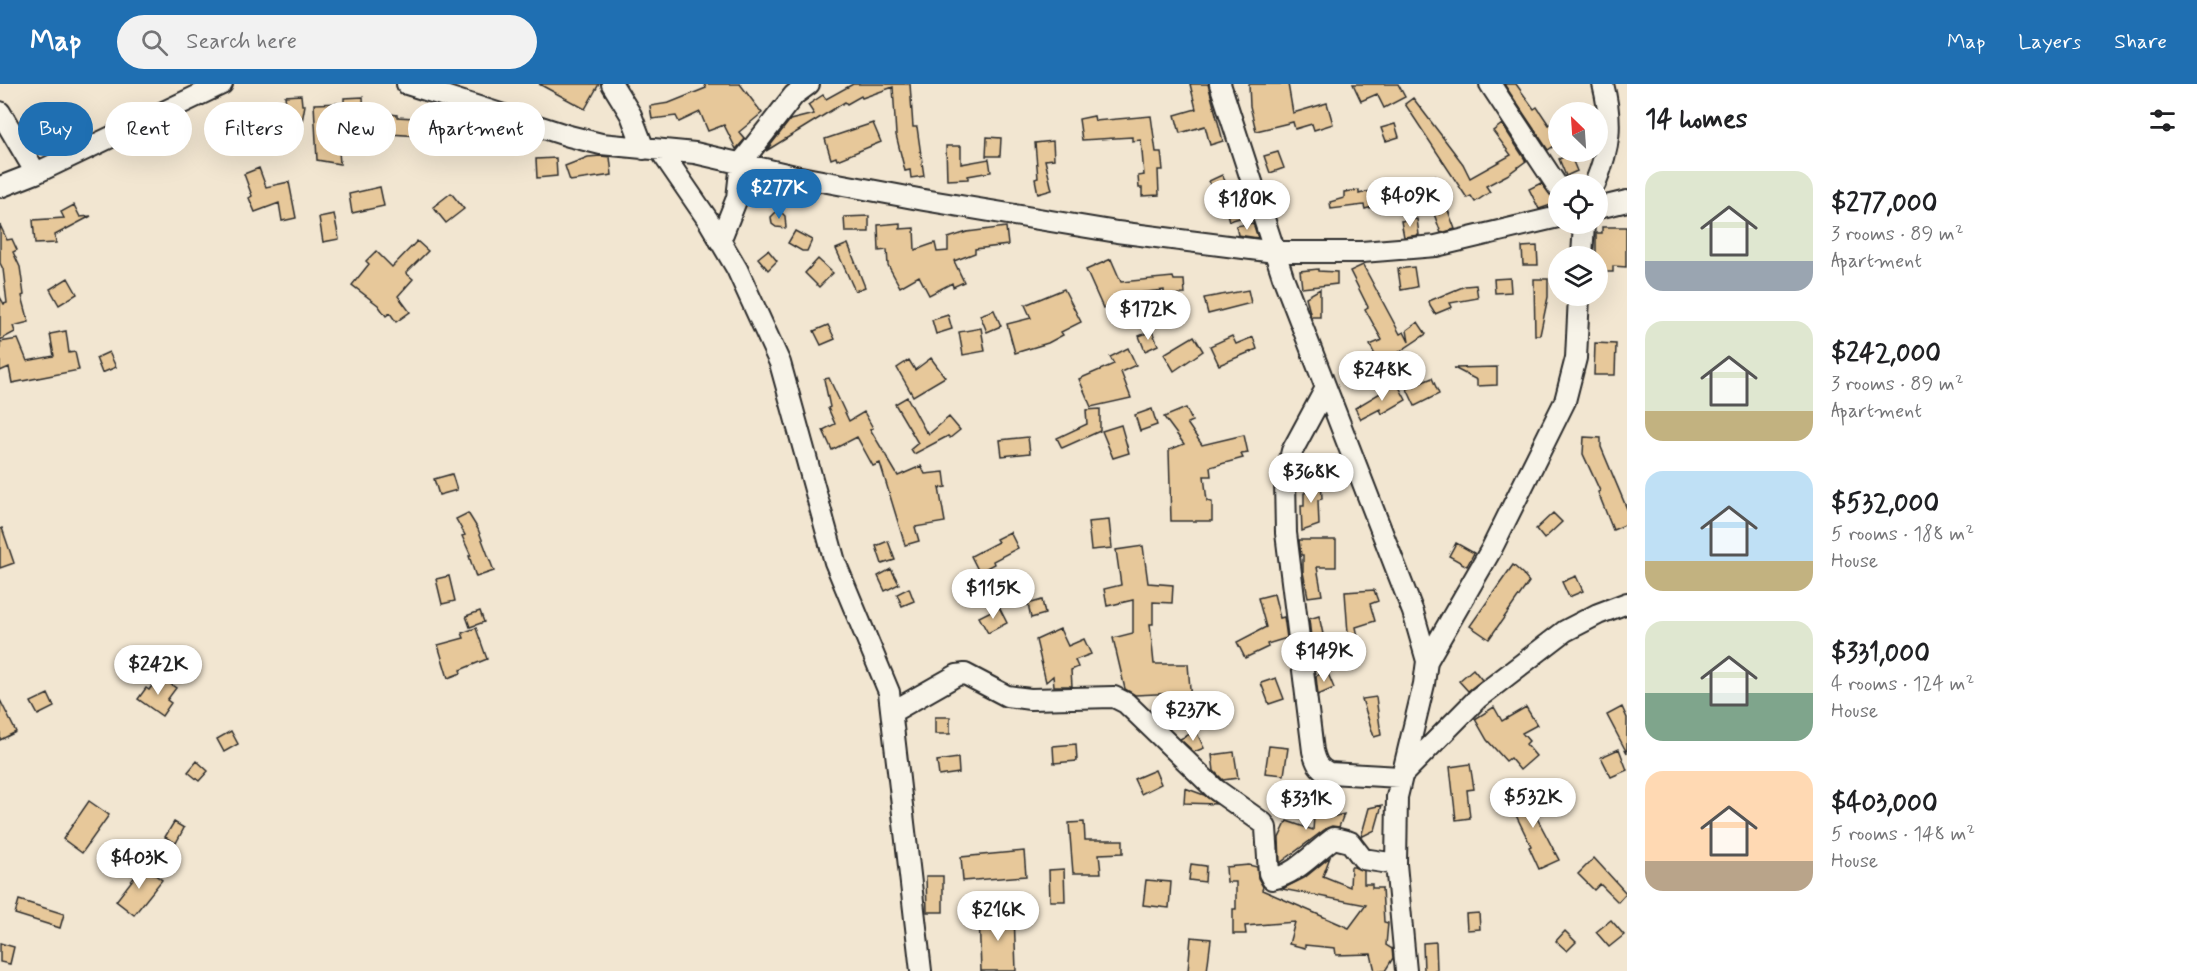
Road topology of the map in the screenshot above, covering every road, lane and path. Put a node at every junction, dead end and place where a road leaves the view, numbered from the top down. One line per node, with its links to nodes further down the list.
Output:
1 (222, 84): 11 (street)
2 (407, 84): 9 (street)
3 (612, 84): 9 (street)
4 (809, 84): 10 (street)
5 (1220, 84): 19 (street)
6 (1490, 84): 12 (street)
7 (1603, 84): 13 (street)
8 (0, 112): 11 (street)
9 (652, 149): 10 (street); 18 (street)
10 (741, 163): 18 (street); 19 (street)
11 (36, 172): 14 (street)
12 (1549, 174)
13 (1599, 174)
14 (0, 187)
15 (1627, 201): 16 (street)
16 (1608, 206)
17 (1548, 219): 19 (street)
18 (720, 241): 24 (street)
19 (1275, 252): 21 (street)
20 (1579, 306): 23 (street)
21 (1326, 388): 23 (street); 25 (street)
22 (1627, 603): 25 (street)
23 (1427, 661): 25 (street)
24 (892, 712): 26 (street); 27 (street)
25 (1400, 777): 26 (street)
26 (1396, 864): 28 (street)
27 (921, 971)
28 (1406, 971)

